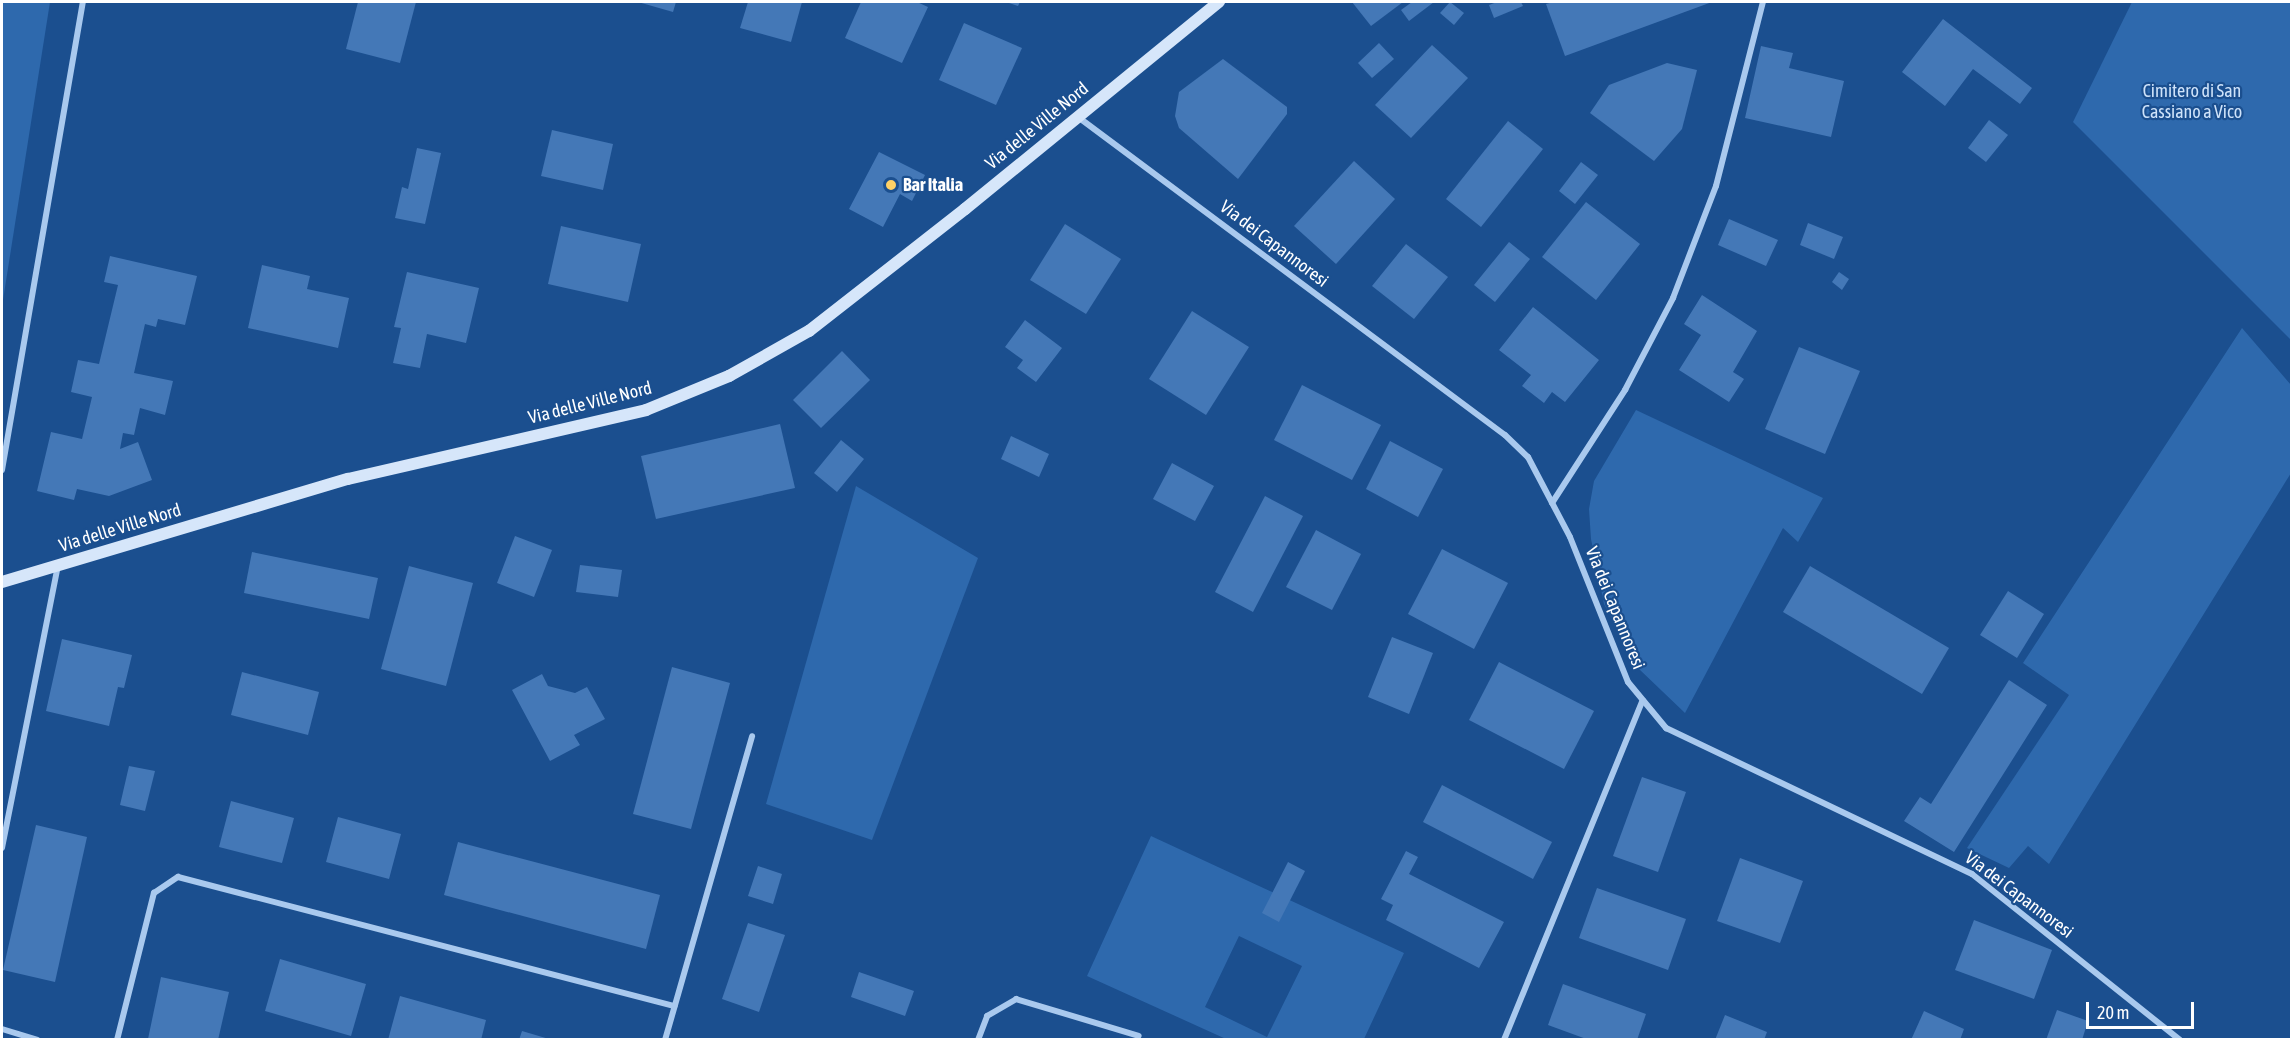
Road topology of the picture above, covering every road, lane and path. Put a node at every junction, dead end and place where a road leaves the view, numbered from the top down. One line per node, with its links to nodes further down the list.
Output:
1 (83, 2): 5 (street)
2 (1219, 2): 4 (street, Via delle Ville Nord)
3 (1763, 2): 6 (street)
4 (1078, 116): 6 (street, Via dei Capannoresi); 7 (street, Via delle Ville Nord)
5 (2, 470)
6 (1552, 503): 9 (street, Via dei Capannoresi)
7 (58, 566): 8 (street, Via delle Ville Nord); 11 (street)
8 (2, 582)
9 (1643, 700): 19 (street); 20 (street, Via dei Capannoresi)
10 (752, 736): 12 (street)
11 (2, 848)
12 (674, 1006): 16 (street); 17 (street)
13 (2, 1029): 15 (street)
14 (1139, 1036): 18 (street)
15 (37, 1040)
16 (117, 1040)
17 (665, 1040)
18 (978, 1040)
19 (1504, 1040)
20 (2180, 1040)

